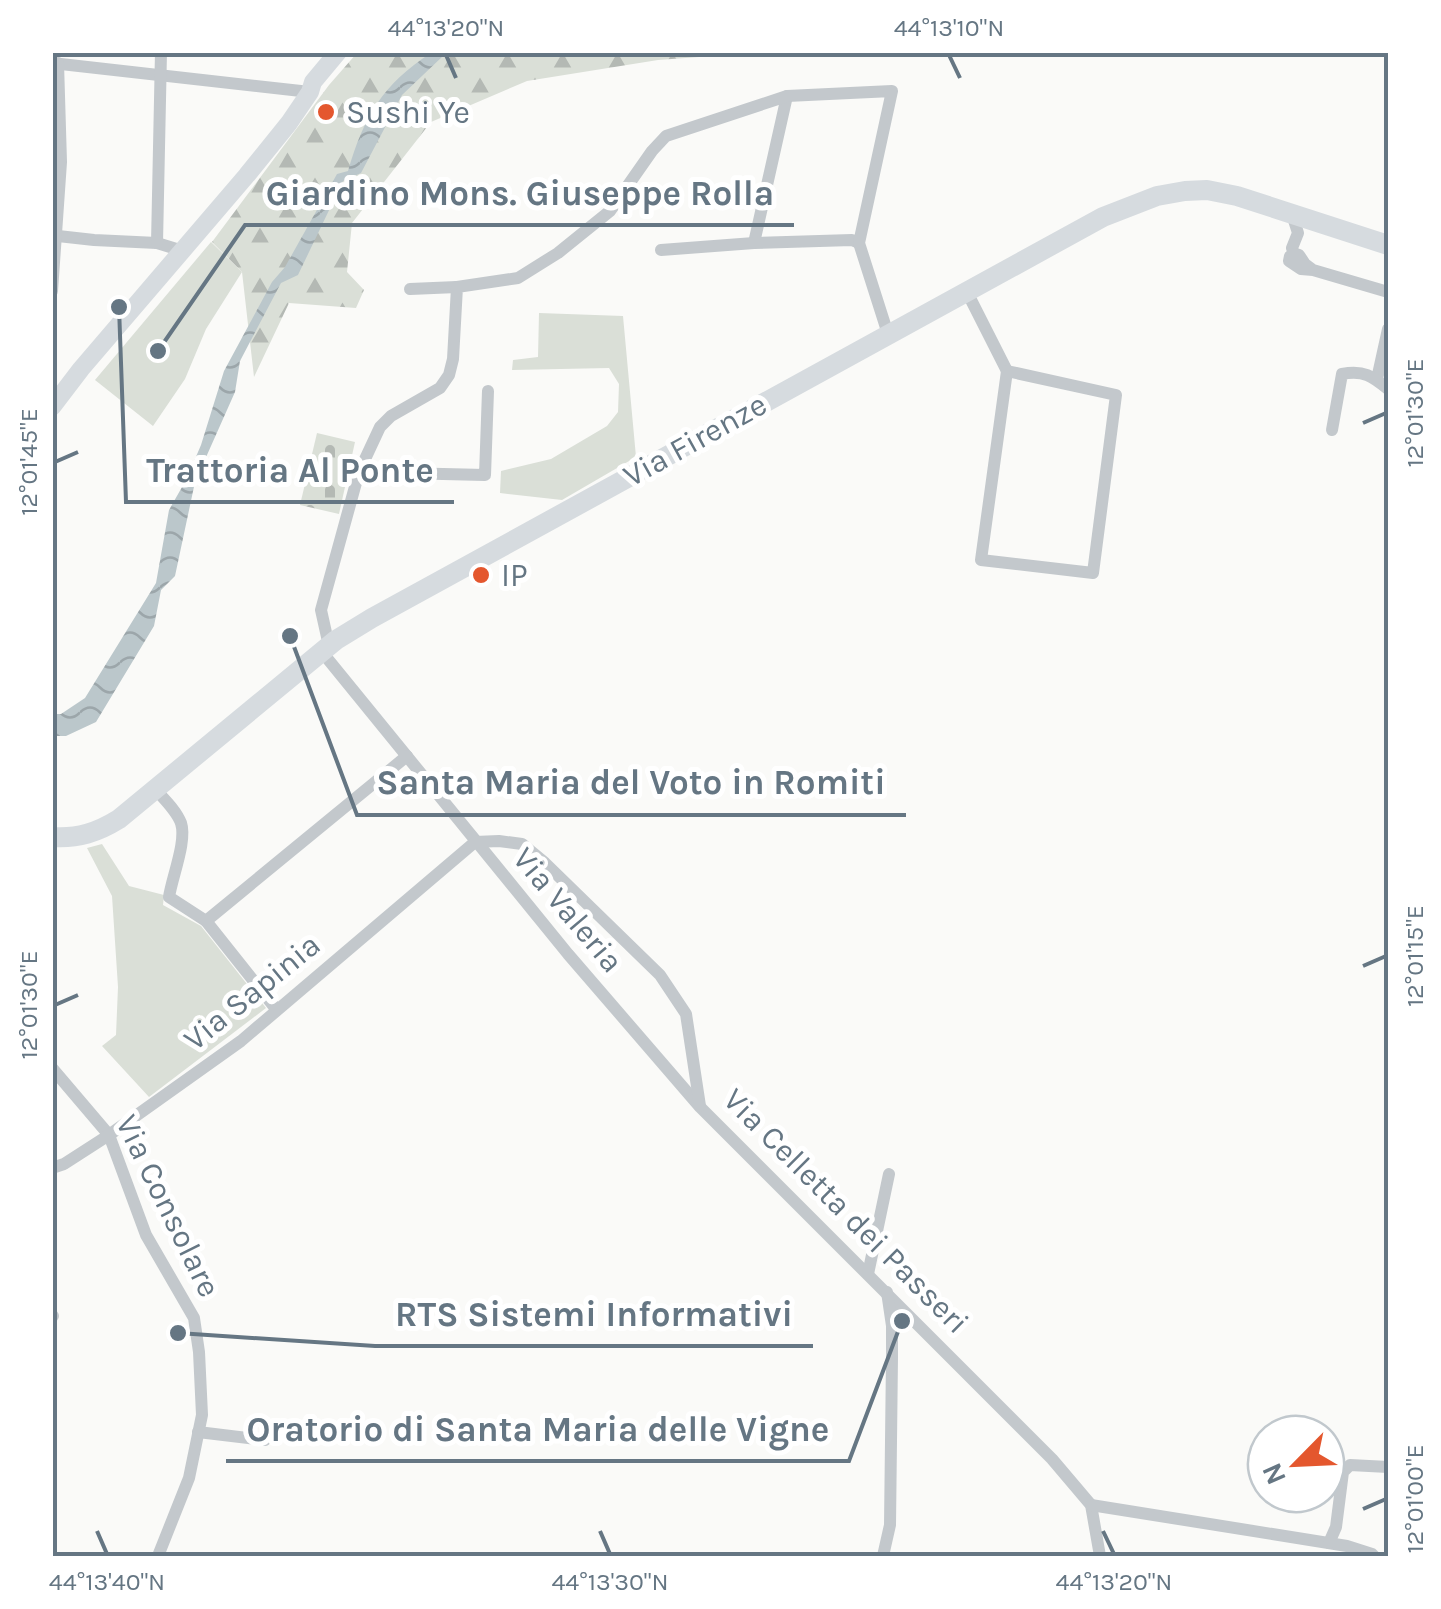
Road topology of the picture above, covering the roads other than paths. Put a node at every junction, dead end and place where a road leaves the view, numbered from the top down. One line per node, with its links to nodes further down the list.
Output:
1 (161, 52): 5 (street)
2 (322, 52): 6 (street)
3 (338, 52): 6 (main road)
4 (55, 63): 5 (street); 9 (street)
5 (160, 74): 6 (street); 10 (street)
6 (311, 87): 15 (main road)
7 (787, 96): 11 (street); 12 (street); 16 (street)
8 (1292, 214): 13 (main road, Via Firenze); 19 (main road, Via Firenze); 20 (street)
9 (58, 236): 10 (street); 18 (street)
10 (157, 243): 15 (street)
11 (754, 243): 12 (street); 14 (street)
12 (858, 243): 22 (street)
13 (1388, 245)
14 (661, 250)
15 (183, 251): 27 (main road)
16 (458, 287): 17 (street); 29 (street)
17 (410, 289)
18 (52, 291)
19 (967, 292): 22 (main road, Via Firenze); 23 (street)
20 (1388, 292)
21 (1388, 329): 24 (street)
22 (888, 334): 30 (main road, Via Firenze)
23 (1007, 371): 23 (street)
24 (1377, 379): 25 (street); 28 (street)
25 (1388, 388)
26 (488, 391): 29 (street)
27 (52, 407)
28 (1332, 430)
29 (359, 472): 30 (street)
30 (325, 649): 31 (street, Via Valeria); 32 (main road, Via Firenze)
31 (407, 756): 34 (street, Via Valeria); 35 (street)
32 (155, 789): 33 (main road, Via Firenze); 35 (street)
33 (52, 837)
34 (476, 842): 36 (street, Via Sapinia); 38 (street, Via Valeria); 38 (street, Via Celletta dei Passeri)
35 (206, 921): 36 (street)
36 (276, 1009): 39 (street, Via Sapinia)
37 (52, 1068): 39 (street, Via Consolare)
38 (700, 1107): 42 (street, Via Celletta dei Passeri)
39 (109, 1135): 40 (street, Via Sapinia); 44 (street, Via Consolare)
40 (52, 1168)
41 (888, 1174): 42 (street)
42 (868, 1274): 43 (street, Via Celletta dei Passeri)
43 (887, 1292): 47 (street, Via Celletta dei Passeri); 50 (street)
44 (198, 1432): 45 (street); 49 (street, Via Consolare)
45 (265, 1440)
46 (1388, 1467): 48 (street)
47 (1091, 1506): 48 (street); 51 (street, Via Celletta dei Passeri)
48 (1329, 1543): 52 (street)
49 (158, 1556)
50 (882, 1556)
51 (1100, 1556)
52 (1374, 1556)

